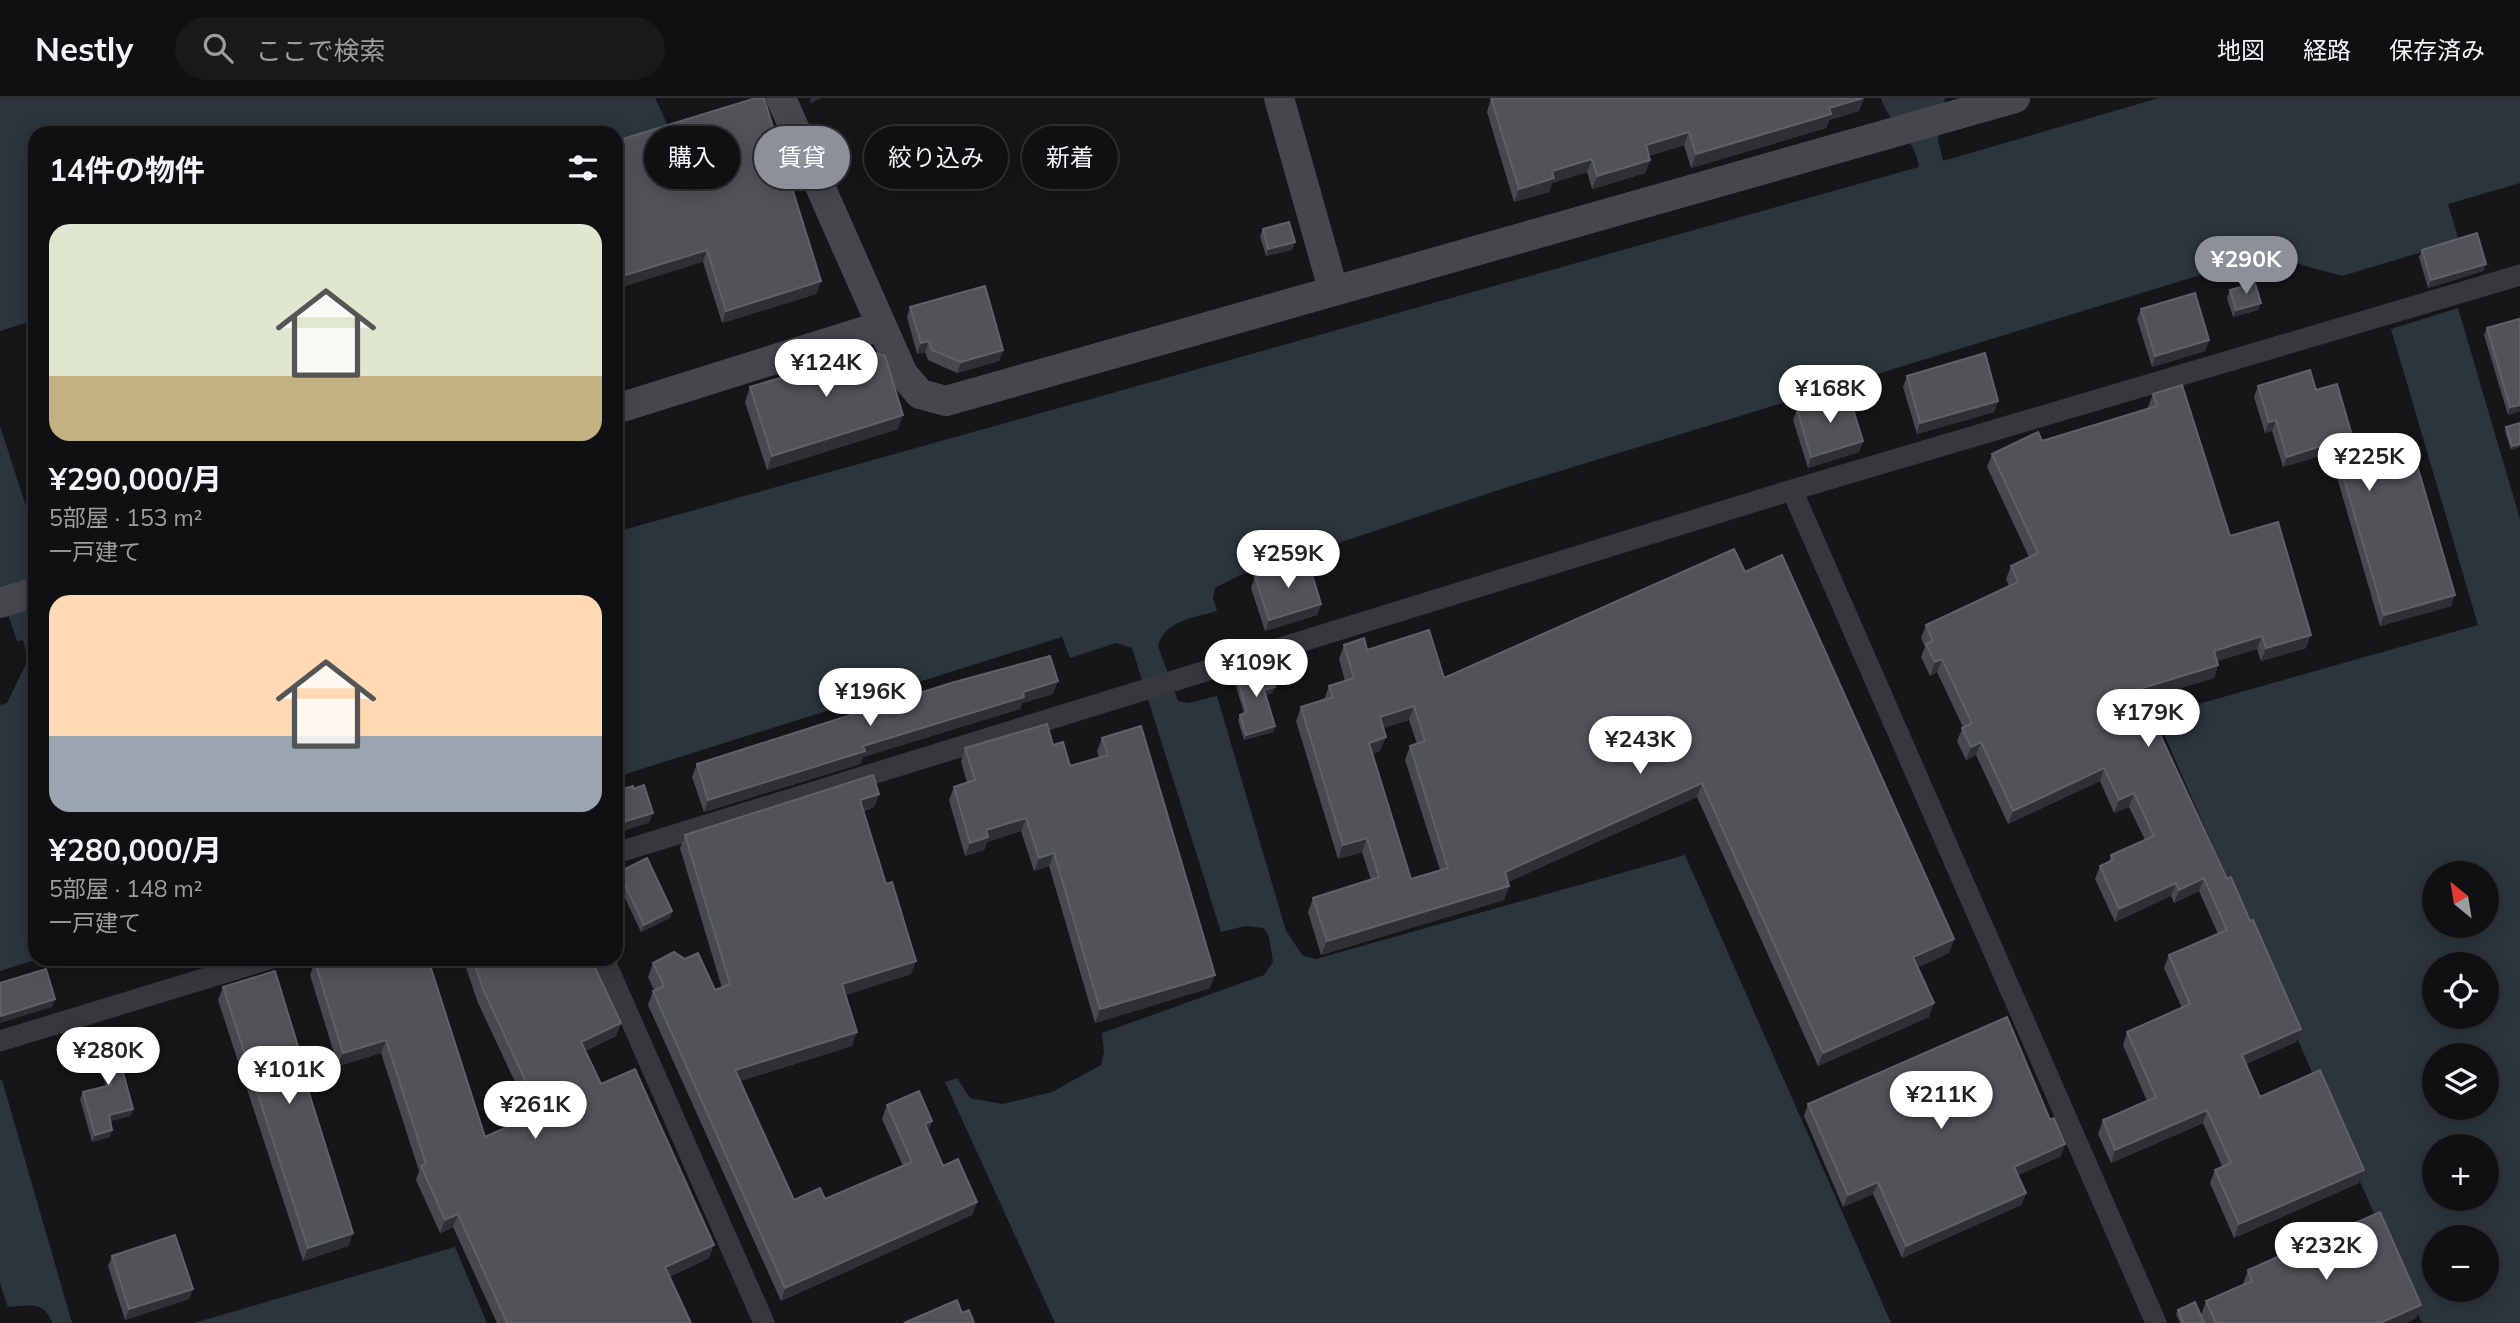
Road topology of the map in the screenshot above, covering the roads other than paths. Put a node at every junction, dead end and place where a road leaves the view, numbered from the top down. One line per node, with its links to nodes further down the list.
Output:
1 (781, 98): 6 (street)
2 (1279, 98): 5 (street)
3 (2014, 98): 5 (street)
4 (2520, 275): 8 (street)
5 (1333, 289): 6 (street)
6 (881, 326): 7 (street)
7 (623, 407)
8 (1792, 490): 11 (street); 16 (street)
9 (28, 594): 10 (street)
10 (0, 603)
11 (623, 851)
12 (246, 966): 14 (street)
13 (607, 966): 15 (street)
14 (1, 1041)
15 (764, 1323)
16 (2156, 1323)

